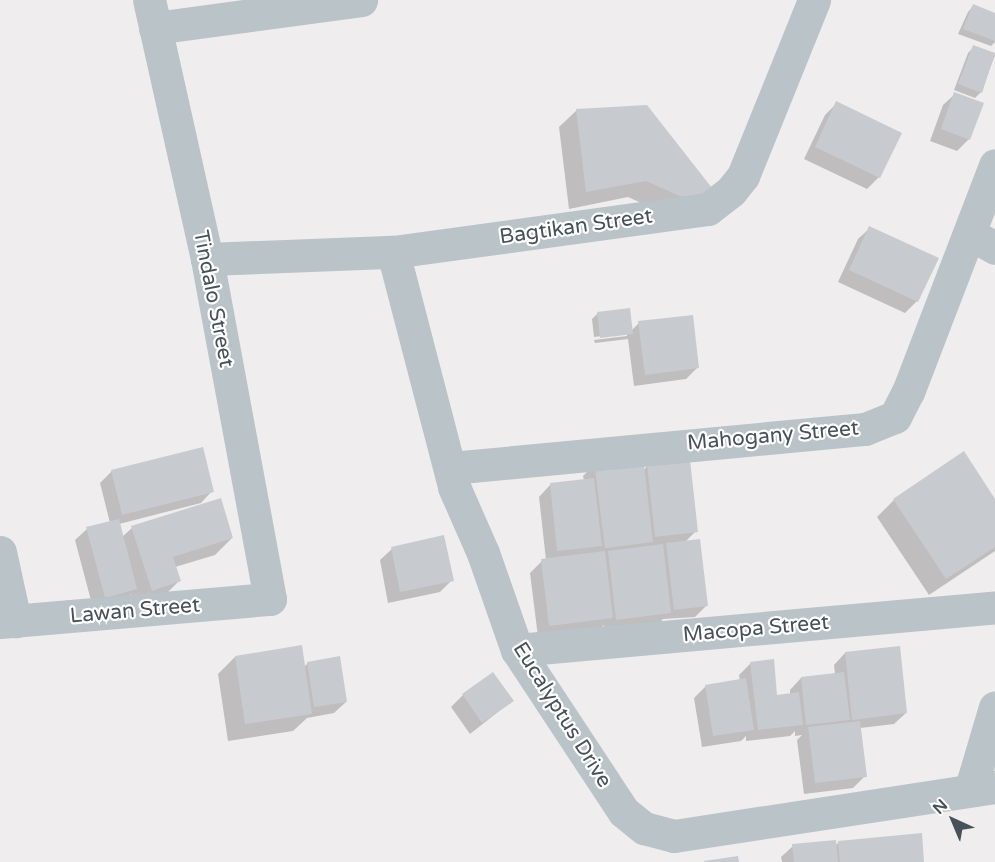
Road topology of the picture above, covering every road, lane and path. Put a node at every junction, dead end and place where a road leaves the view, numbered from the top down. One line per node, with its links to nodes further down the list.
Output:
1 (361, 0): 3 (street)
2 (814, 0): 6 (street, Bagtikan Street)
3 (152, 14): 7 (street, Tindalo Street)
4 (995, 165): 5 (street, Mahogany Street)
5 (982, 241): 8 (street, Mahogany Street)
6 (393, 252): 7 (street, Bagtikan Street); 8 (street, Eucalyptus Drive)
7 (207, 259): 10 (street, Tindalo Street)
8 (450, 468): 13 (street, Eucalyptus Drive)
9 (0, 552): 12 (street)
10 (270, 600): 12 (street, Lawan Street)
11 (995, 607): 13 (street, Macopa Street)
12 (7, 622)
13 (517, 650): 15 (street, Eucalyptus Drive)
14 (995, 707): 15 (street)
15 (983, 788)

